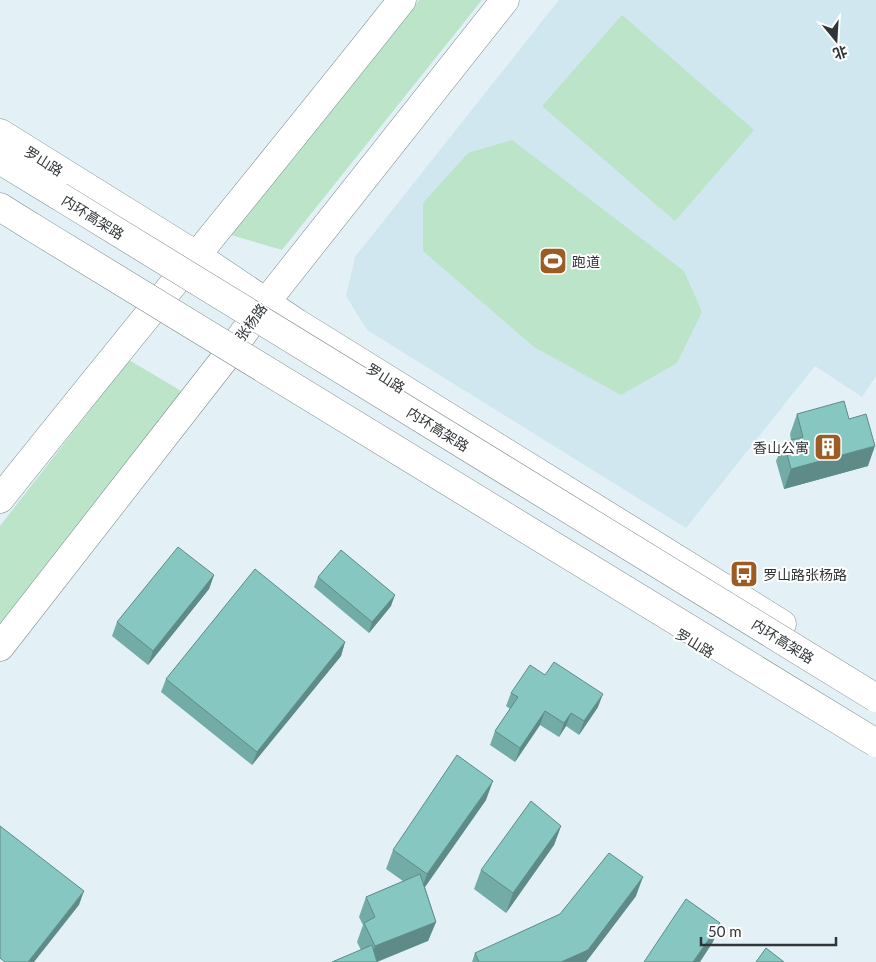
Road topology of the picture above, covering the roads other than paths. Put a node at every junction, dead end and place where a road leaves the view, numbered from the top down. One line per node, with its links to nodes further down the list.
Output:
1 (402, 0): 7 (main road)
2 (505, 0): 8 (main road, 张杨路)
3 (0, 133): 7 (main road, 罗山路)
4 (0, 160): 14 (main road, 内环高架路, bridge)
5 (0, 207): 15 (main road, bridge)
6 (0, 222): 9 (main road, 罗山路)
7 (196, 255): 8 (main road, 罗山路); 9 (main road)
8 (266, 302): 10 (main road, 张杨路); 13 (main road, 罗山路)
9 (151, 310): 10 (main road, 罗山路); 11 (main road)
10 (226, 357): 12 (main road, 张杨路); 16 (main road, 罗山路)
11 (0, 499)
12 (0, 648)
13 (876, 683)
14 (876, 698)
15 (876, 743)
16 (876, 754)

